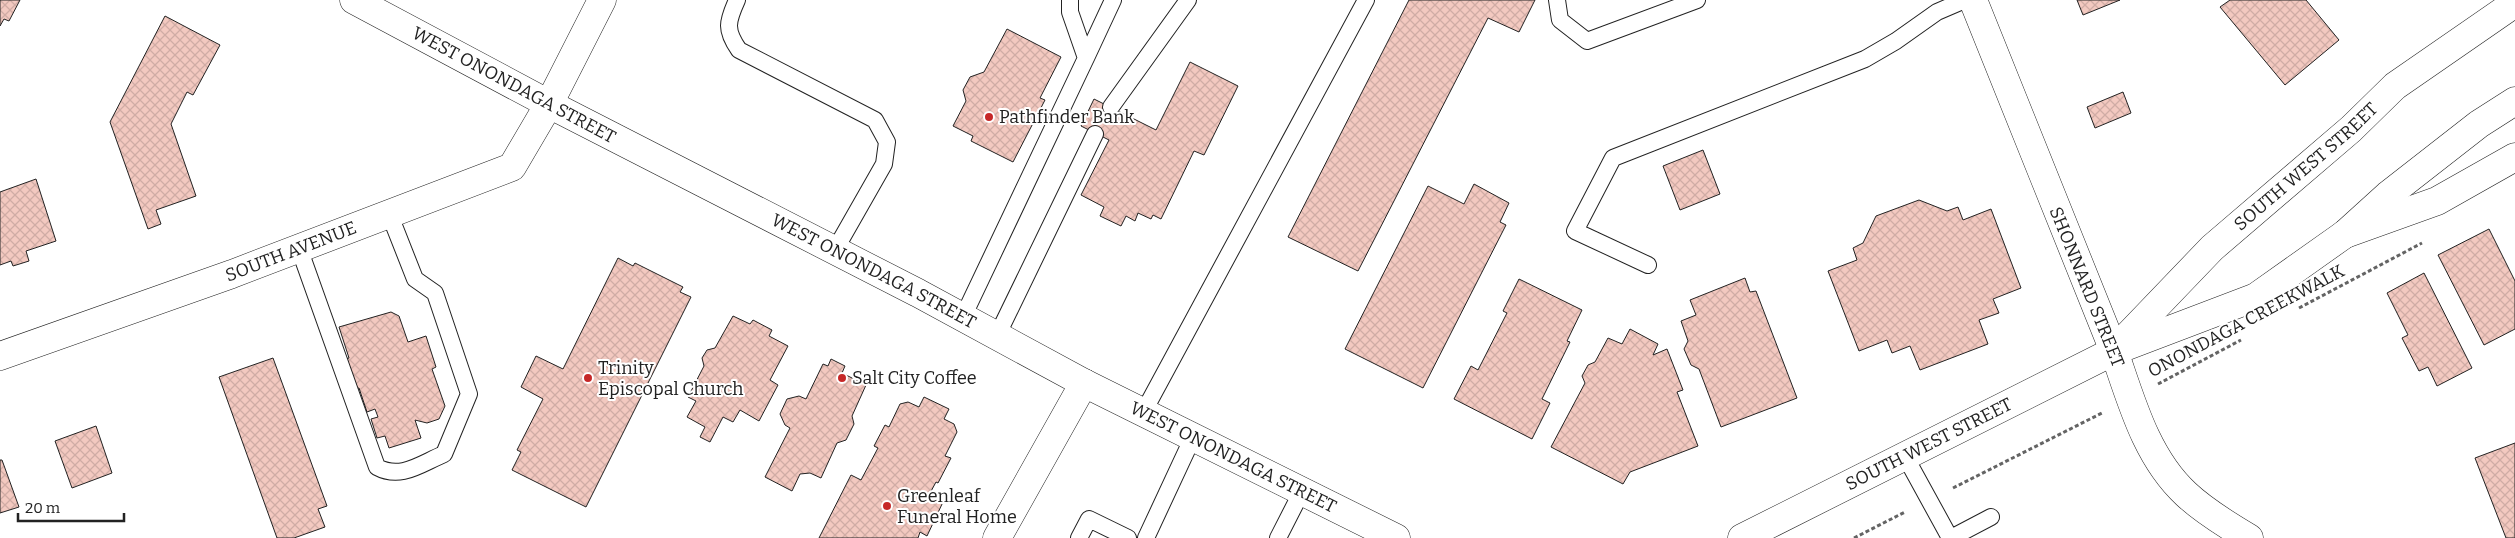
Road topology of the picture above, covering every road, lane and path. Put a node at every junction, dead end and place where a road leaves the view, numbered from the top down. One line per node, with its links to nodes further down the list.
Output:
1 (354, 0): 15 (main road, WEST ONONDAGA STREET)
2 (602, 0): 15 (main road, SOUTH AVENUE)
3 (737, 0): 23 (lane)
4 (1070, 0): 13 (lane)
5 (1113, 0): 13 (lane)
6 (1188, 0): 16 (lane)
7 (1366, 0): 33 (lane)
8 (1557, 0): 9 (lane)
9 (1697, 0)
10 (1965, 0): 24 (lane)
11 (1973, 0): 29 (main road, SHONNARD STREET)
12 (2515, 3): 29 (main road, SOUTH WEST STREET)
13 (1086, 58): 26 (lane)
14 (2515, 101): 20 (main road, SOUTH WEST STREET)
15 (548, 104): 19 (main road, SOUTH AVENUE); 23 (main road, WEST ONONDAGA STREET)
16 (1111, 108)
17 (1096, 134): 27 (lane)
18 (2515, 157): 20 (main road, SOUTH WEST STREET)
19 (389, 213): 22 (main road, SOUTH AVENUE); 22 (lane)
20 (2345, 234): 29 (main road, SOUTH WEST STREET)
21 (2428, 240): 25 (path, ONONDAGA CREEKWALK)
22 (299, 248): 30 (main road, SOUTH AVENUE)
23 (835, 250): 26 (main road, WEST ONONDAGA STREET)
24 (1648, 265)
25 (2296, 310)
26 (963, 317): 27 (main road, WEST ONONDAGA STREET)
27 (997, 336): 31 (main road, WEST ONONDAGA STREET)
28 (2244, 338): 32 (path, ONONDAGA CREEKWALK)
29 (2114, 351): 32 (main road, SHONNARD STREET); 35 (main road, SOUTH WEST STREET)
30 (0, 356)
31 (1084, 383): 33 (main road, WEST ONONDAGA STREET); 39 (main road)
32 (2130, 399): 37 (path, ONONDAGA CREEKWALK); 48 (main road, SHONNARD STREET)
33 (1144, 413): 34 (main road, WEST ONONDAGA STREET)
34 (1194, 437): 36 (main road, WEST ONONDAGA STREET); 42 (lane)
35 (1905, 456): 37 (lane); 45 (main road, SOUTH WEST STREET)
36 (1302, 492): 43 (lane); 44 (main road, WEST ONONDAGA STREET)
37 (1928, 501): 46 (path, ONONDAGA CREEKWALK); 47 (lane)
38 (1991, 517): 47 (lane)
39 (997, 538)
40 (1079, 538): 41 (lane)
41 (1128, 538)
42 (1146, 538)
43 (1278, 538)
44 (1396, 538)
45 (1742, 538)
46 (1854, 538)
47 (1950, 538)
48 (2249, 538)

